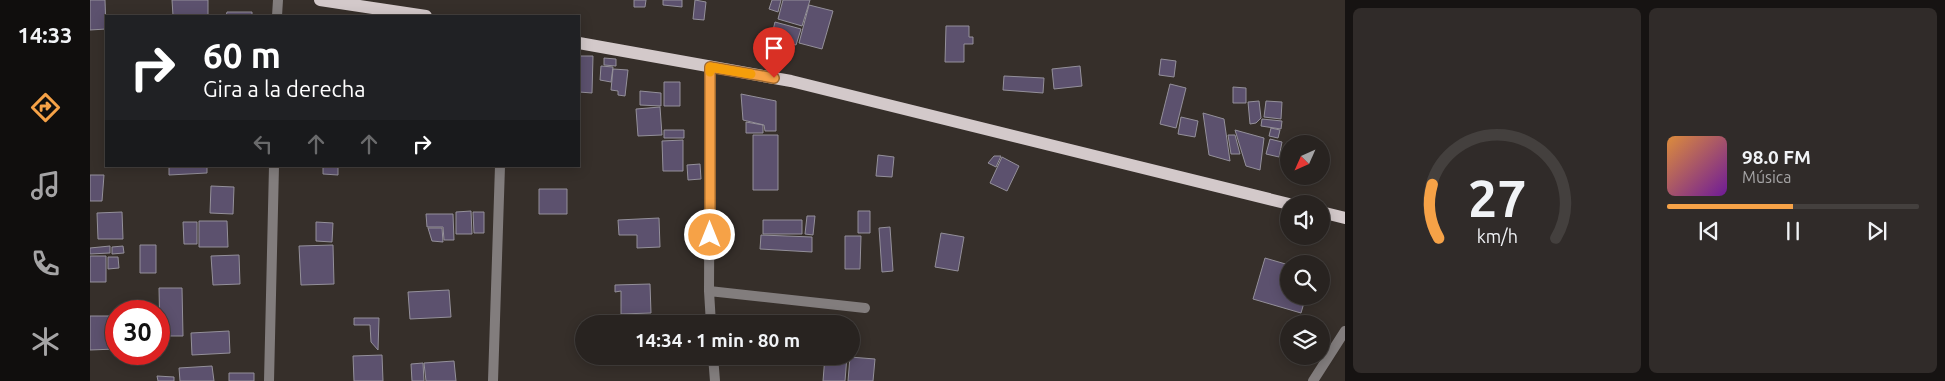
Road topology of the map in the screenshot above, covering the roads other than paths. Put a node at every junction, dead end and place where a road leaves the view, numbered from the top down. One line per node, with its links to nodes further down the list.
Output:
1 (278, 0): 3 (street)
2 (320, 0): 4 (main road)
3 (277, 15)
4 (419, 15)
5 (580, 43): 6 (main road)
6 (710, 67): 9 (main road); 12 (street)
7 (274, 167): 17 (street)
8 (500, 167): 18 (street)
9 (1280, 202)
10 (1330, 214): 11 (main road)
11 (1345, 218)
12 (709, 291): 13 (street); 14 (street)
13 (865, 308)
14 (710, 315)
15 (1345, 331): 20 (street)
16 (714, 365): 19 (street)
17 (269, 381)
18 (494, 381)
19 (715, 381)
20 (1313, 381)

